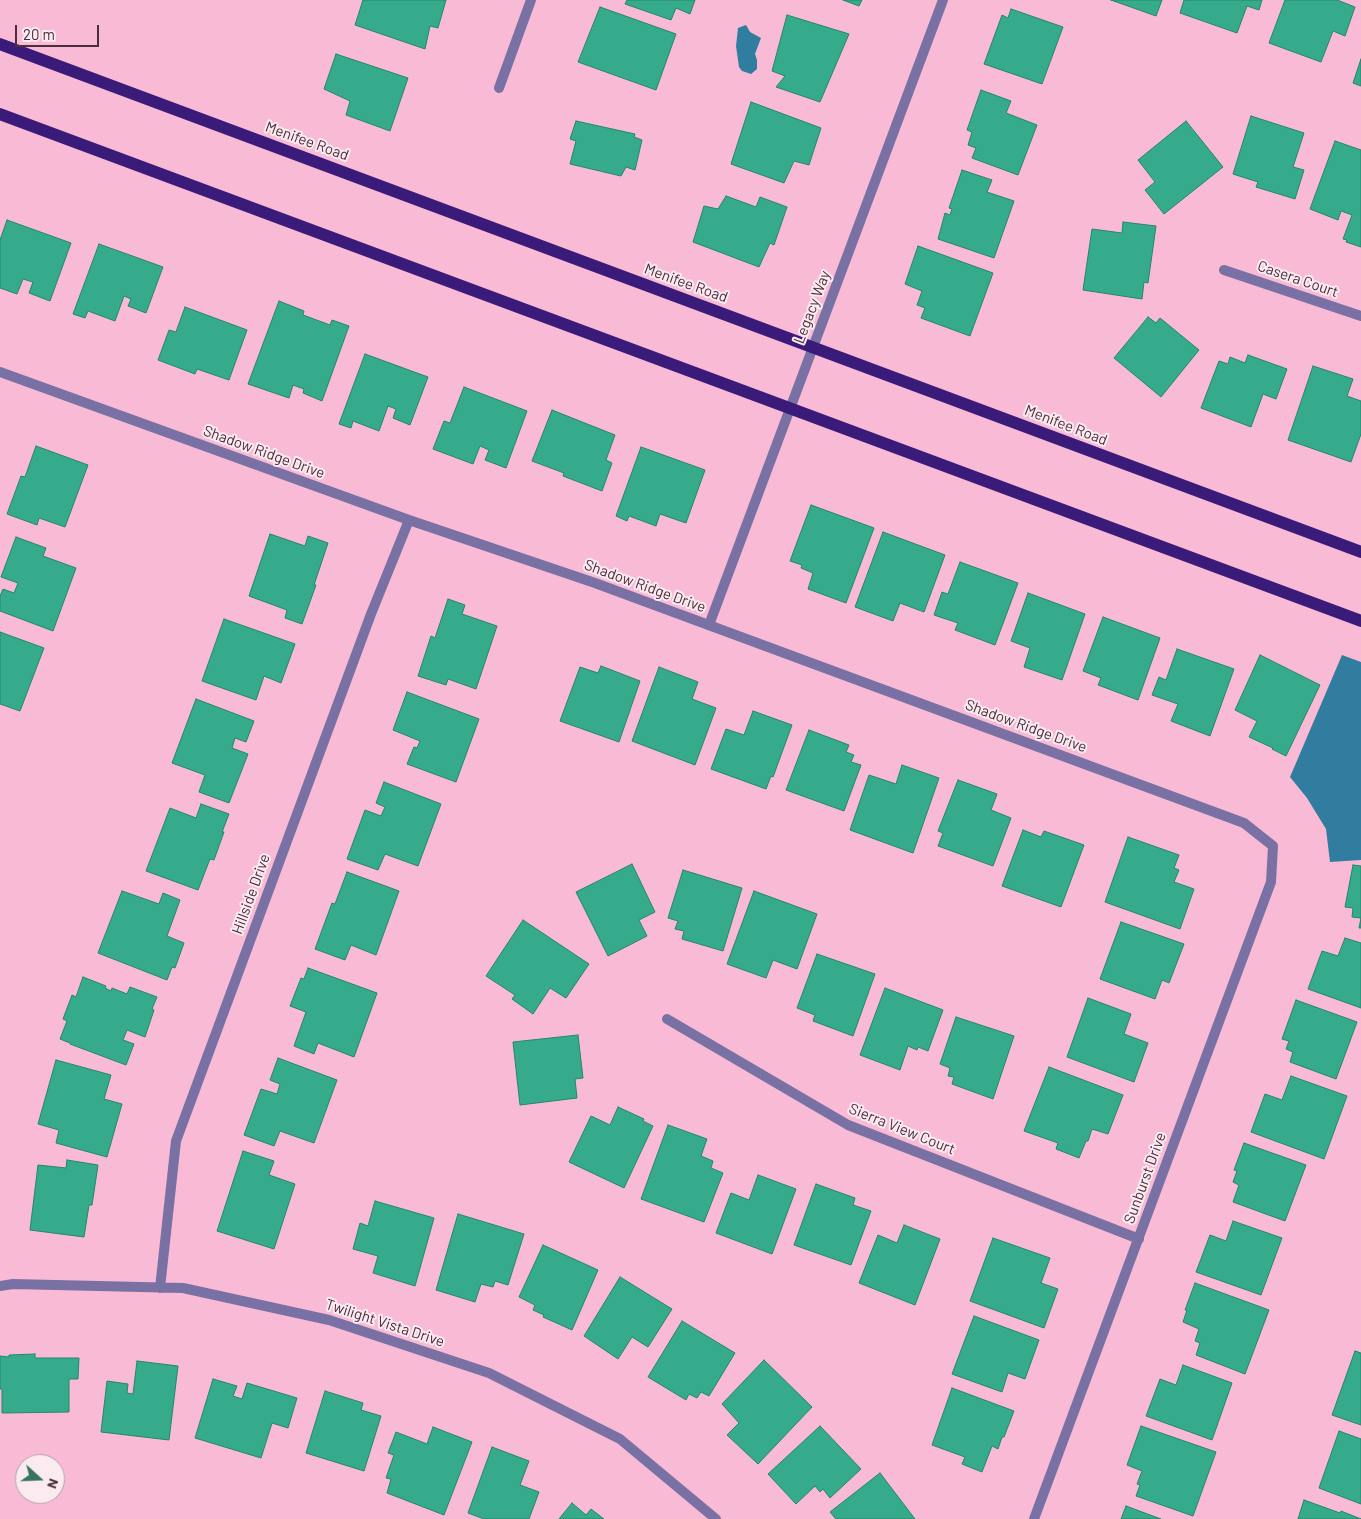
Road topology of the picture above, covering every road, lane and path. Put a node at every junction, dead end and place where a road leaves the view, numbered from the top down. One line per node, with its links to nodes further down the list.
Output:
1 (531, 0): 4 (street)
2 (943, 0): 8 (street, Legacy Way)
3 (0, 44): 8 (main road, Menifee Road)
4 (499, 88)
5 (0, 114): 10 (main road)
6 (1224, 270): 7 (street, Casera Court)
7 (1361, 316)
8 (813, 347): 10 (street, Legacy Way); 12 (main road, Menifee Road)
9 (0, 372): 11 (street, Shadow Ridge Drive)
10 (790, 408): 13 (main road); 14 (street, Legacy Way)
11 (409, 520): 14 (street, Shadow Ridge Drive); 19 (street, Hillside Drive)
12 (1361, 552)
13 (1361, 621)
14 (709, 625): 15 (street, Shadow Ridge Drive)
15 (1272, 846): 17 (street, Sunburst Drive)
16 (667, 1019): 17 (street, Sierra View Court)
17 (1139, 1239): 21 (street, Sunburst Drive)
18 (0, 1286): 19 (street, Twilight Vista Drive)
19 (160, 1288): 20 (street, Twilight Vista Drive)
20 (716, 1519)
21 (1034, 1519)

